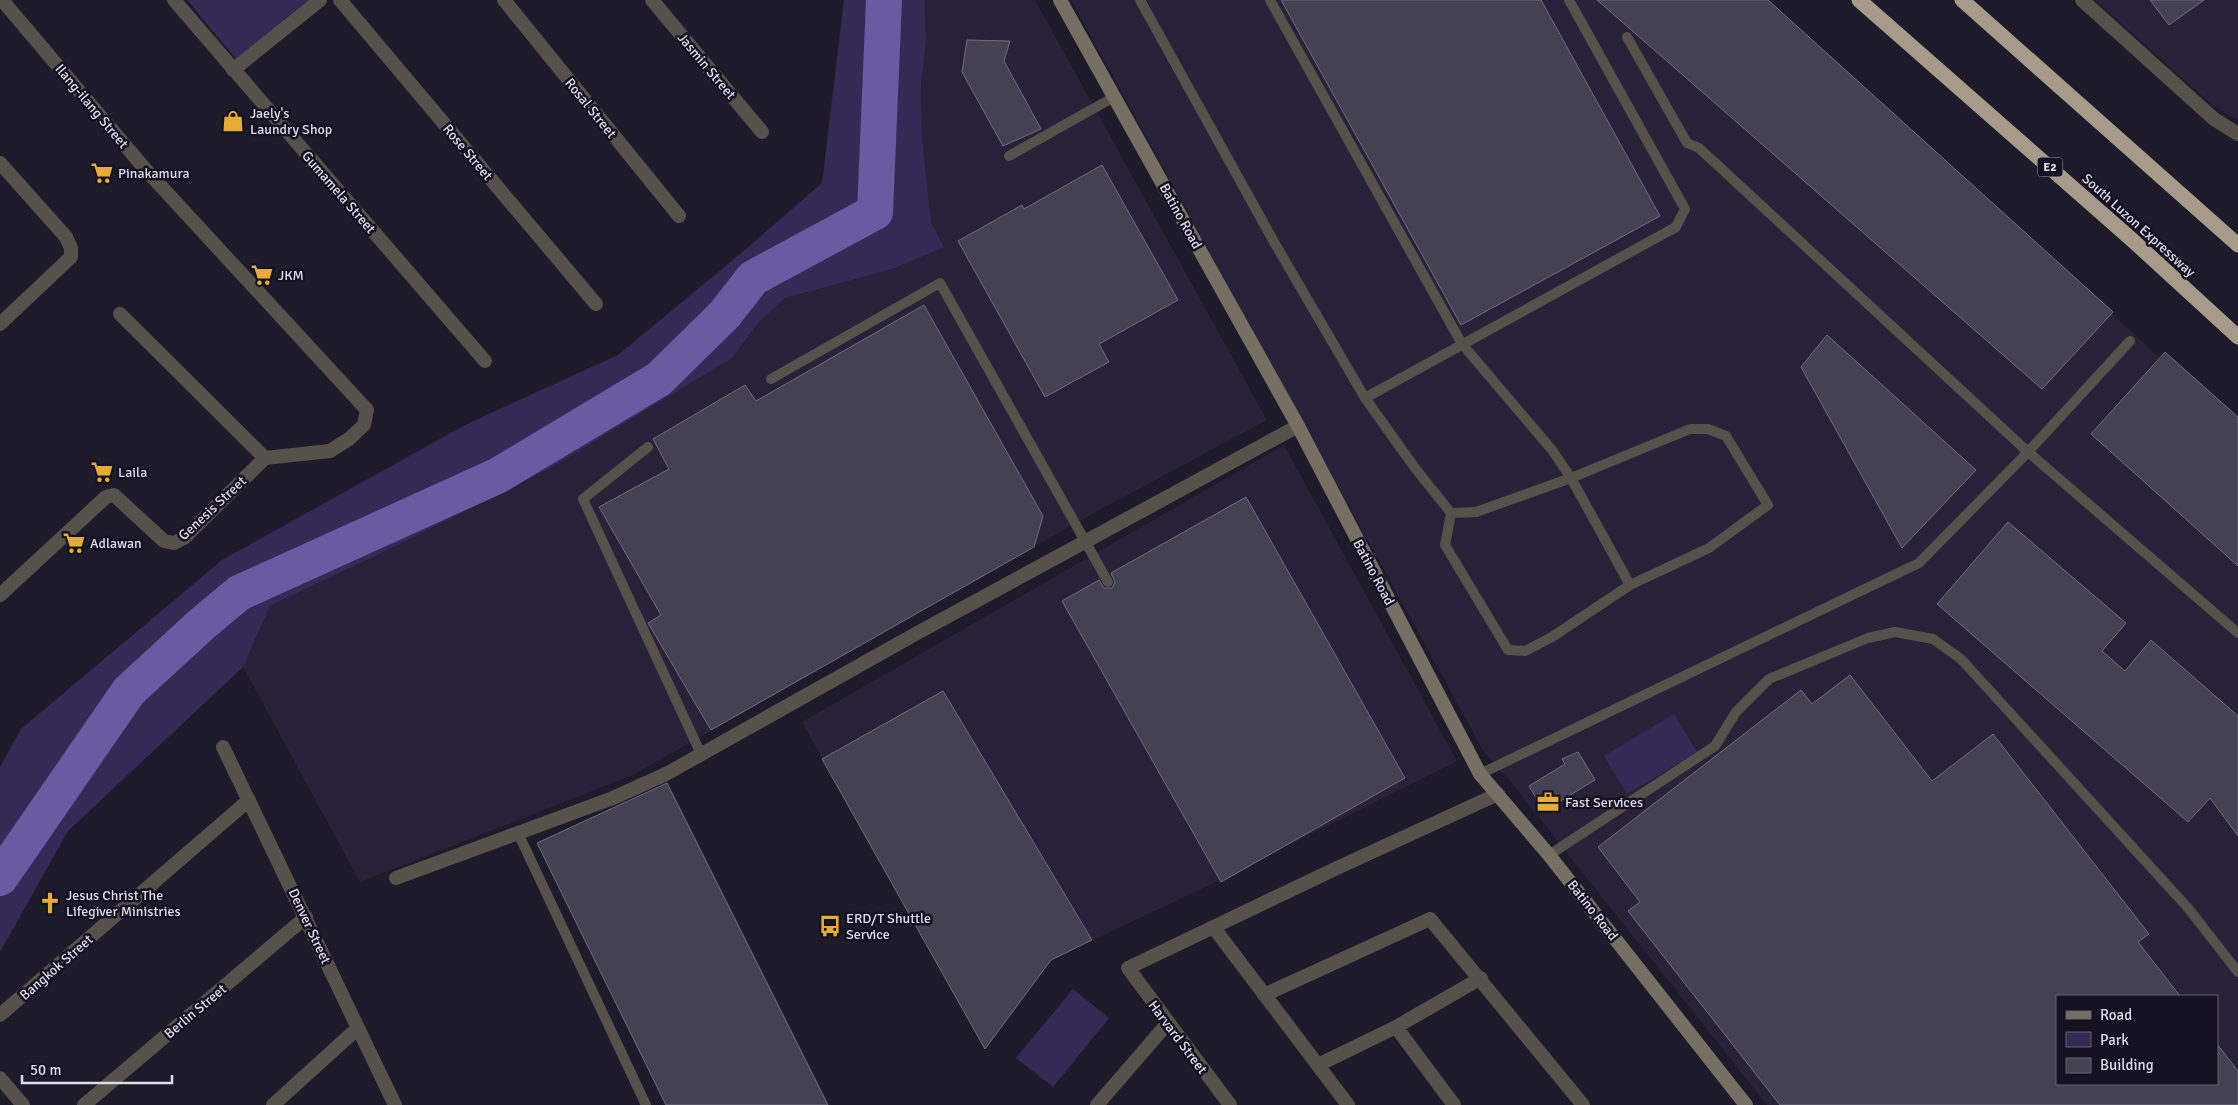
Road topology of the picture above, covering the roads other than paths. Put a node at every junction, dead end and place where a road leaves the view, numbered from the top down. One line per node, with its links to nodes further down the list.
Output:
1 (2, 0): 35 (street, Ilang-ilang Street)
2 (174, 0): 15 (street, Gumamela Street)
3 (320, 0): 15 (street)
4 (340, 0): 23 (street, Rose Street)
5 (504, 0): 21 (street, Rosal Street)
6 (652, 0): 17 (street, Jasmin Street)
7 (1060, 0): 16 (main road, Batino Road)
8 (1140, 0): 31 (lane)
9 (1270, 0): 28 (lane)
10 (1569, 0): 28 (lane)
11 (1859, 0): 26 (highway, South Luzon Expressway / E2)
12 (1962, 0): 22 (highway)
13 (2082, 0): 18 (street)
14 (1627, 37): 34 (lane)
15 (233, 70): 29 (street, Gumamela Street)
16 (1114, 97): 19 (lane); 32 (main road, Batino Road)
17 (762, 132)
18 (2238, 134)
19 (1009, 156)
20 (0, 163): 25 (street)
21 (679, 216)
22 (2238, 245)
23 (596, 304)
24 (120, 314): 35 (street)
25 (0, 324)
26 (2238, 337)
27 (2130, 341): 34 (lane)
28 (1462, 344): 31 (lane); 36 (lane)
29 (485, 361)
30 (771, 379): 38 (lane)
31 (1365, 398): 37 (lane)
32 (1298, 426): 38 (street); 45 (main road, Batino Road)
33 (648, 447): 44 (lane)
34 (2028, 452): 42 (lane); 45 (lane)
35 (265, 458): 41 (street, Genesis Street)
36 (1571, 478): 37 (lane); 40 (lane); 40 (lane)
37 (1451, 513): 40 (lane)
38 (1086, 541): 39 (lane); 44 (street)
39 (1108, 582)
40 (1630, 585)
41 (0, 595)
42 (2238, 633)
43 (223, 747): 47 (street, Denver Street)
44 (701, 754): 48 (street)
45 (1480, 774): 46 (main road, Batino Road)
46 (1498, 794): 49 (main road, Batino Road); 52 (street)
47 (249, 800): 51 (street, Denver Street); 56 (street, Bangkok Street)
48 (518, 833): 50 (street); 67 (lane)
49 (1549, 855): 53 (lane); 72 (main road, Batino Road)
50 (396, 878)
51 (306, 917): 59 (street, Denver Street); 64 (street, Berlin Street)
52 (1214, 928): 55 (street); 57 (street, Harvard Street)
53 (2238, 972)
54 (1481, 978): 55 (street); 58 (street); 71 (street)
55 (1264, 994): 60 (street)
56 (0, 1016)
57 (1167, 1024): 62 (street); 68 (street, Harvard Street)
58 (1396, 1027): 60 (street); 70 (street)
59 (358, 1028): 65 (street); 66 (street, Denver Street)
60 (1318, 1065): 69 (street)
61 (0, 1078): 63 (street)
62 (1104, 1102)
63 (23, 1105)
64 (84, 1105)
65 (273, 1105)
66 (395, 1105)
67 (646, 1105)
68 (1230, 1105)
69 (1348, 1105)
70 (1454, 1105)
71 (1583, 1105)
72 (1746, 1105)

